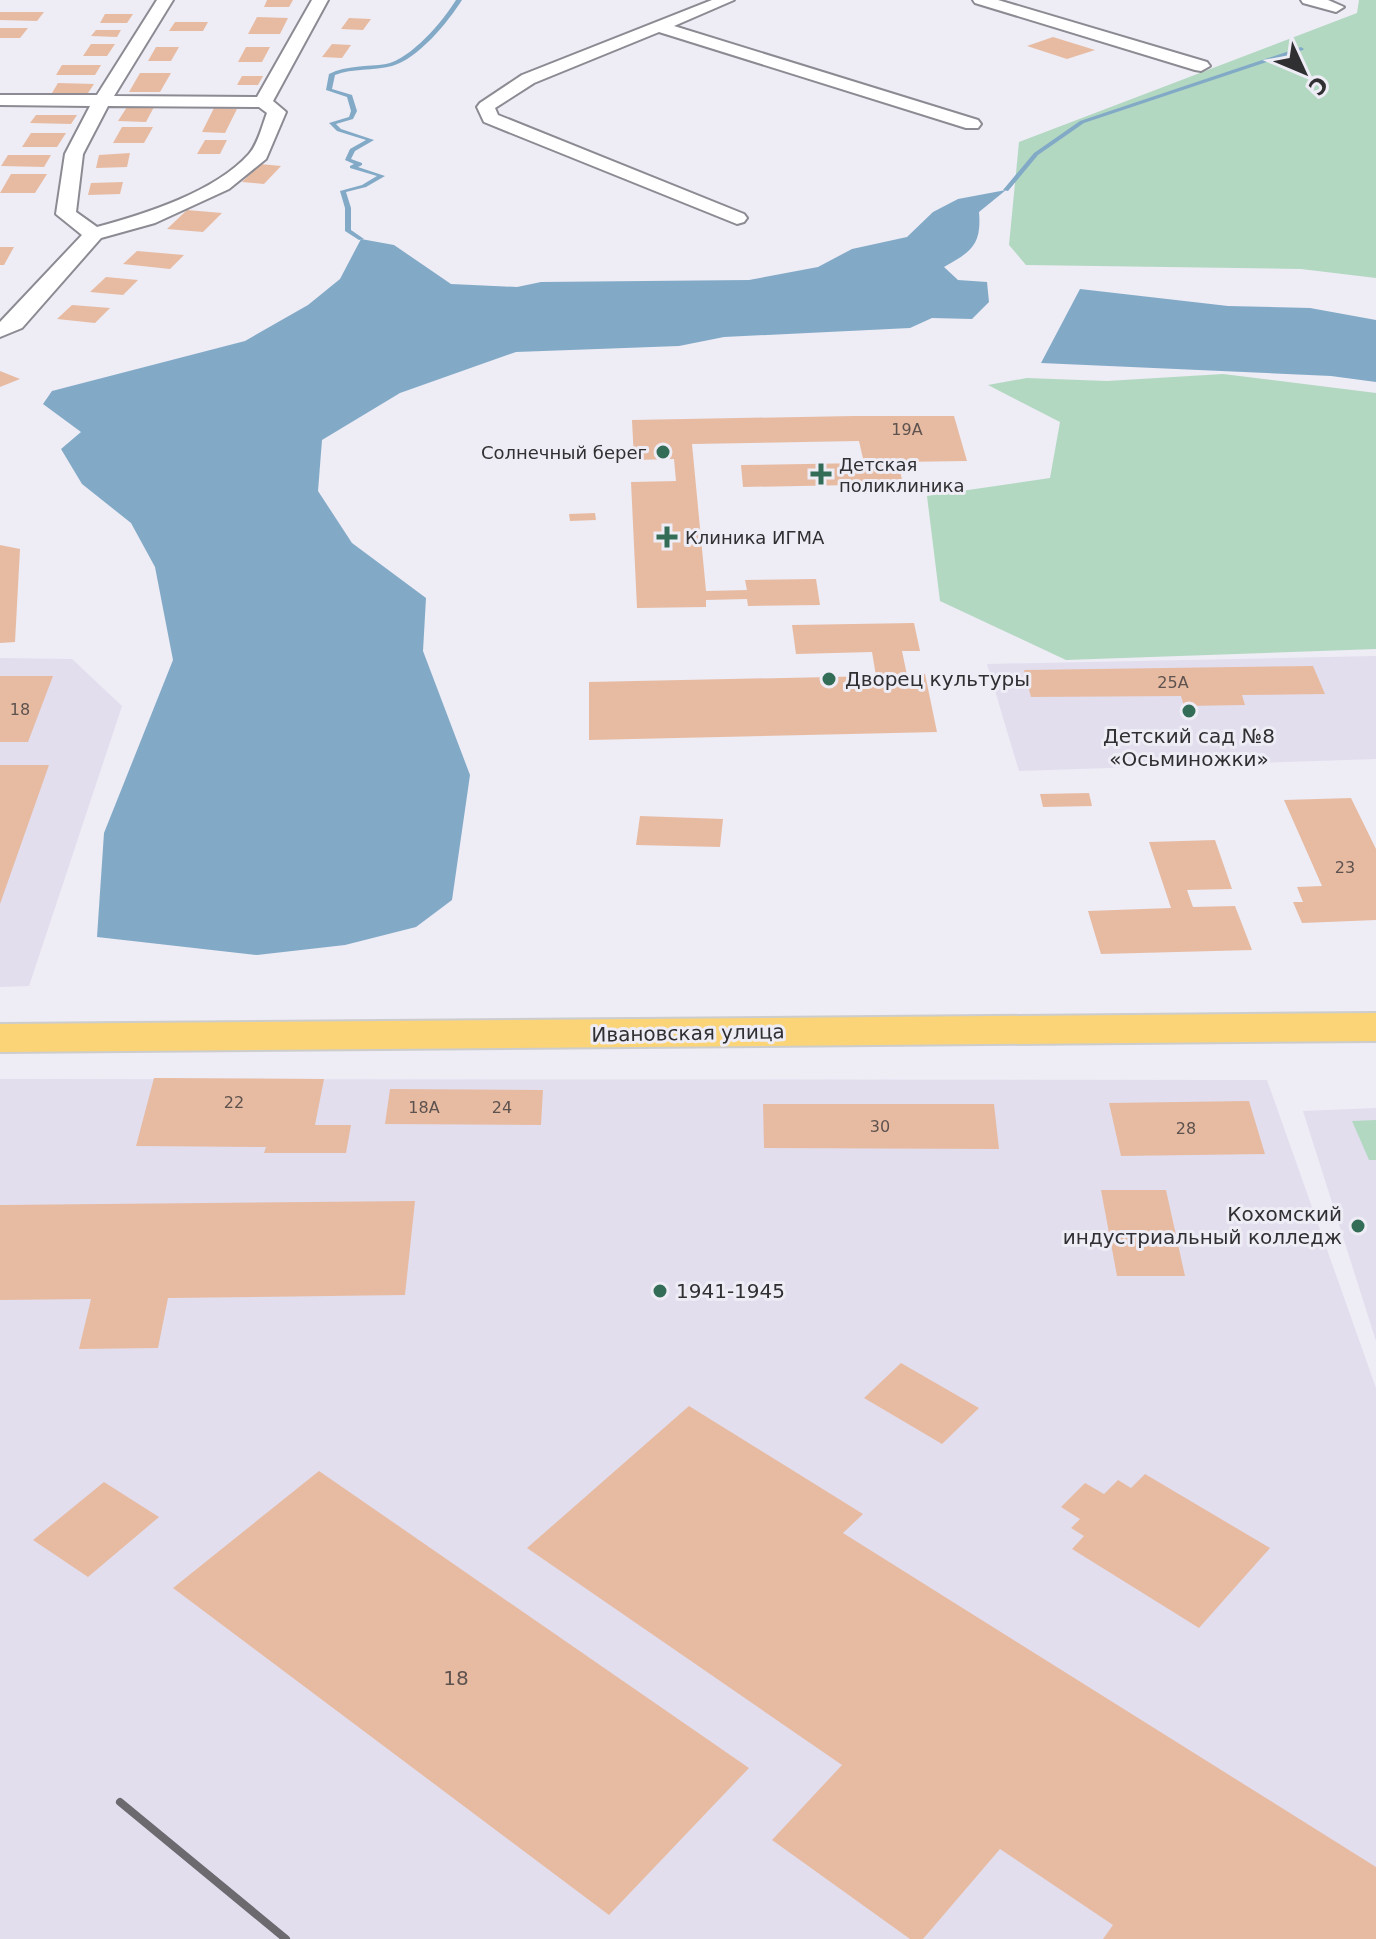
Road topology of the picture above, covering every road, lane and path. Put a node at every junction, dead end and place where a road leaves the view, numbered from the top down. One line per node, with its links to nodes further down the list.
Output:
1 (165, 0): 10 (street)
2 (320, 0): 11 (street)
3 (726, 0): 7 (street)
4 (981, 0): 8 (street)
5 (1309, 0): 6 (street)
6 (1336, 7)
7 (659, 27): 12 (street); 13 (street)
8 (1201, 66)
9 (0, 100): 10 (street)
10 (102, 101): 11 (street); 14 (street)
11 (263, 102): 14 (street)
12 (972, 124)
13 (737, 218)
14 (94, 234): 15 (street)
15 (0, 331)
16 (1376, 1027): 17 (main road, Ивановская улица)
17 (0, 1038)

